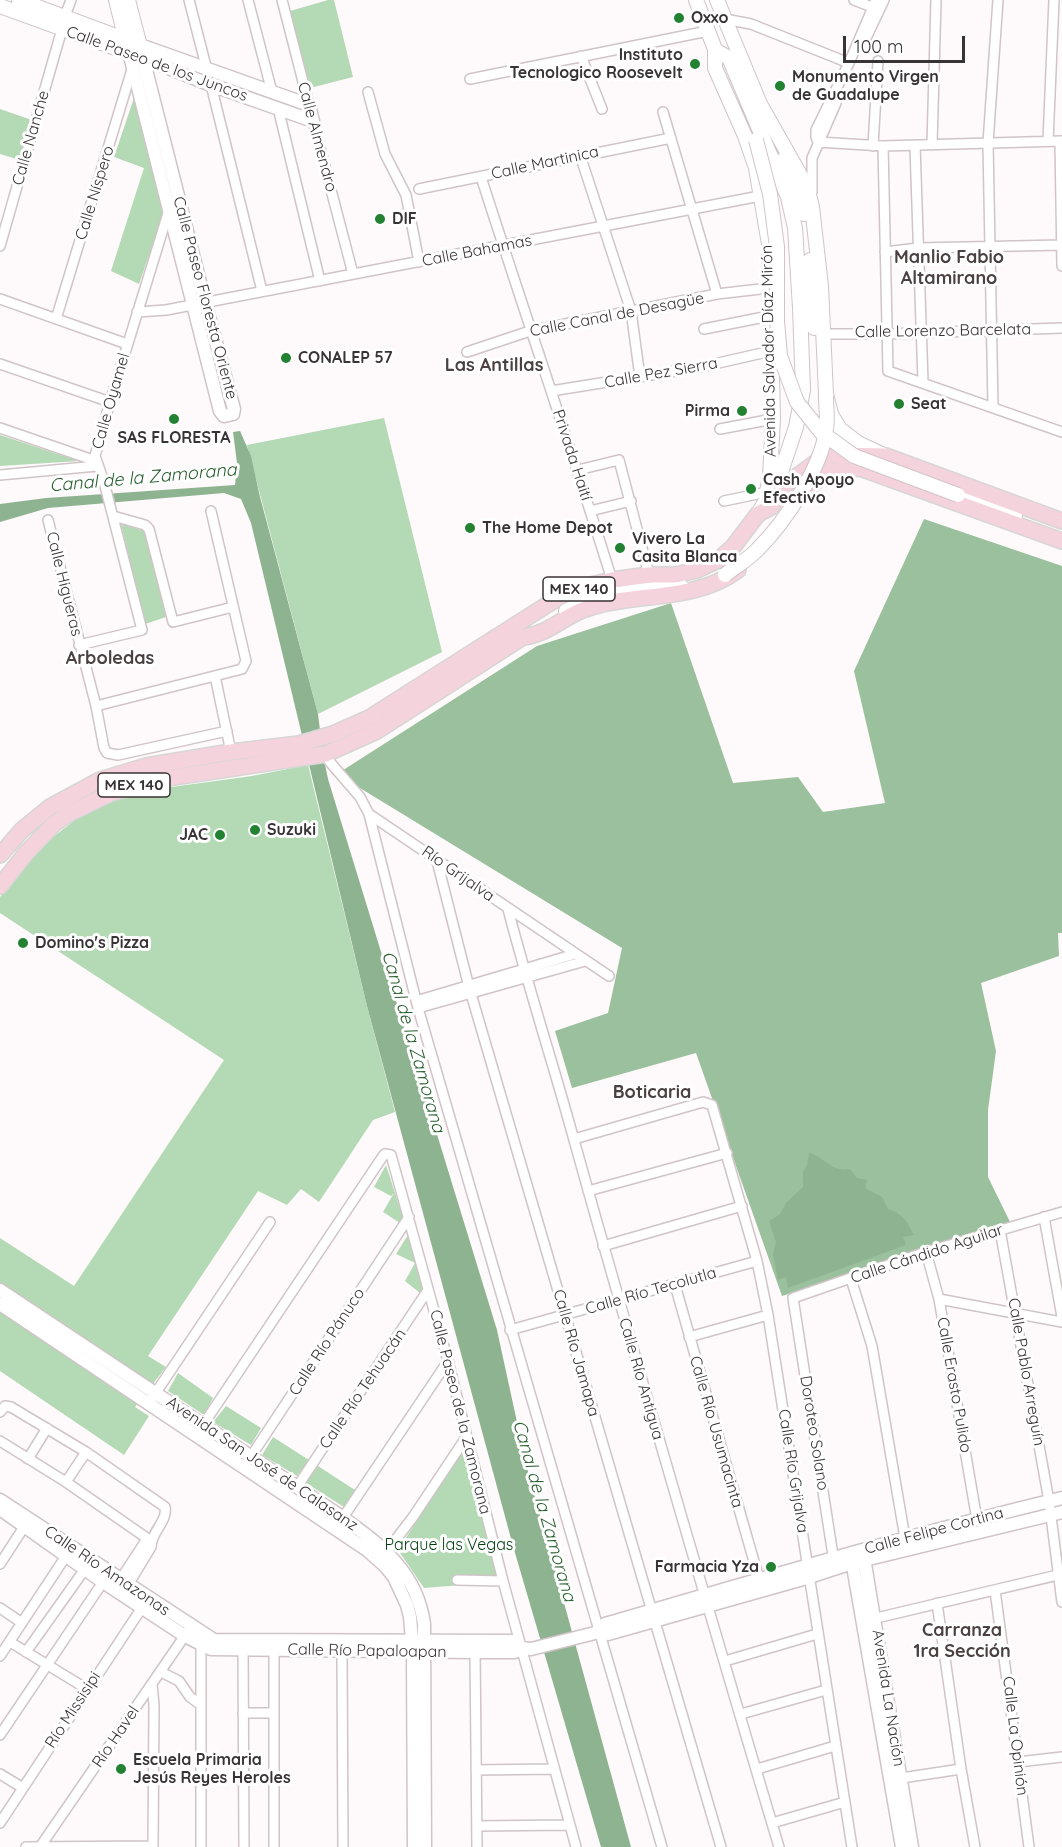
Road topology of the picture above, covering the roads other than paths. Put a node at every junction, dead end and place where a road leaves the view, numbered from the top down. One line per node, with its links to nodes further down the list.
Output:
1 (19, 0): 18 (main road, Calle Paseo de los Juncos)
2 (71, 0): 18 (street, Calle Nanche)
3 (116, 0): 21 (main road, Calle Paseo Floresta Oriente)
4 (128, 0): 21 (main road, Calle Paseo Floresta Oriente)
5 (189, 0): 25 (street)
6 (248, 0): 28 (street)
7 (282, 0): 30 (street, Calle Almendro)
8 (696, 0): 19 (main road, Avenida Salvador Díaz Mirón)
9 (717, 0): 17 (main road)
10 (854, 0): 16 (street)
11 (884, 0): 16 (street)
12 (936, 0): 41 (street)
13 (998, 0): 40 (street)
14 (1054, 0): 37 (street)
15 (0, 6): 18 (main road, Calle Paseo de los Juncos)
16 (876, 6): 24 (street); 39 (street)
17 (725, 20): 24 (street); 35 (main road)
18 (63, 23): 21 (main road, Calle Paseo de los Juncos); 54 (street, Calle Nanche)
19 (708, 31): 20 (main road, Avenida Salvador Díaz Mirón); 22 (street)
20 (715, 51): 47 (main road, Avenida Salvador Díaz Mirón); 81 (main road); 107 (main road, Avenida Salvador Díaz Mirón, bridge)
21 (134, 52): 25 (street, Calle Paseo de los Juncos); 27 (street, Calle Paseo de los Juncos); 49 (street, Calle Paseo Floresta Oriente); 70 (street, Calle Níspero)
22 (581, 56): 26 (street); 32 (street)
23 (878, 61): 42 (street)
24 (849, 63): 39 (street)
25 (207, 70): 28 (street, Calle Paseo de los Juncos)
26 (470, 79)
27 (211, 85): 31 (street, Calle Paseo de los Juncos); 63 (street)
28 (272, 92): 30 (street, Calle Paseo de los Juncos)
29 (368, 92): 58 (street)
30 (309, 105): 34 (street, Calle Almendro)
31 (278, 108): 34 (street, Calle Paseo de los Juncos); 61 (street)
32 (602, 109)
33 (663, 112): 36 (street)
34 (313, 121): 60 (street, Calle Almendro)
35 (773, 129): 48 (main road); 86 (main road)
36 (671, 138): 44 (street, Calle Martinica); 50 (street)
37 (1048, 141): 38 (street); 40 (street)
38 (1061, 141): 53 (street)
39 (818, 142): 42 (street); 48 (street)
40 (988, 143): 41 (street); 56 (street)
41 (932, 145): 43 (street)
42 (878, 146): 43 (street); 57 (street)
43 (915, 146): 55 (street)
44 (580, 156): 45 (street, Calle Martinica); 51 (street)
45 (481, 177): 46 (street, Calle Martinica); 52 (street, Privada Haití)
46 (419, 189)
47 (760, 196): 50 (street, Calle Bahamas); 62 (main road, Avenida Salvador Díaz Mirón)
48 (812, 207): 76 (main road)
49 (175, 208): 66 (street, Calle Paseo Floresta Oriente); 68 (street, Calle Oyamel)
50 (692, 209): 51 (street, Calle Bahamas); 64 (street)
51 (603, 226): 52 (street, Calle Bahamas); 67 (street)
52 (503, 245): 58 (street, Calle Bahamas); 74 (street, Privada Haití)
53 (1062, 245): 56 (street); 59 (street)
54 (0, 246)
55 (918, 248): 56 (street); 57 (street); 75 (street)
56 (989, 248): 73 (street)
57 (885, 252): 77 (street)
58 (424, 261): 60 (street, Calle Bahamas)
59 (1062, 266)
60 (353, 274): 61 (street, Calle Bahamas)
61 (320, 281): 63 (street, Calle Bahamas)
62 (769, 288): 64 (street, Calle Canal de Desagüe); 69 (main road, Avenida Salvador Díaz Mirón)
63 (262, 291): 66 (street, Calle Bahamas)
64 (717, 294): 67 (street, Calle Canal de Desagüe)
65 (0, 298): 70 (street)
66 (199, 303): 66 (street, Calle Paseo Floresta Oriente); 68 (street)
67 (631, 311): 74 (street, Calle Canal de Desagüe); 83 (street)
68 (137, 312): 78 (street, Calle Oyamel)
69 (769, 316): 71 (street); 80 (main road, Avenida Salvador Díaz Mirón)
70 (56, 319): 78 (street)
71 (704, 328)
72 (1062, 328): 73 (street, Calle Lorenzo Barcelata)
73 (991, 330): 75 (street, Calle Lorenzo Barcelata); 88 (street)
74 (530, 331): 79 (street, Calle Canal de Desagüe); 85 (street, Privada Haití)
75 (920, 333): 77 (street, Calle Lorenzo Barcelata); 84 (street)
76 (823, 334): 77 (street, Calle Lorenzo Barcelata); 86 (main road)
77 (886, 334): 84 (street)
78 (127, 344): 87 (street, Calle Oyamel)
79 (467, 352)
80 (771, 357): 81 (main road); 83 (street, Calle Pez Sierra); 89 (main road, Avenida Salvador Díaz Mirón)
81 (802, 363): 102 (main road)
82 (0, 364): 87 (street)
83 (640, 377): 85 (street, Calle Pez Sierra)
84 (923, 382): 88 (street)
85 (550, 391): 95 (street, Privada Haití)
86 (826, 396): 93 (main road); 112 (main road, MEX 140, bridge)
87 (110, 402): 94 (street, Calle Oyamel)
88 (993, 407): 92 (street)
89 (772, 419): 91 (street); 97 (main road, Avenida Salvador Díaz Mirón)
90 (0, 428): 94 (street)
91 (720, 429)
92 (1062, 432)
93 (886, 456): 102 (main road, MEX 140); 105 (main road, MEX 140)
94 (97, 463): 96 (street); 103 (street, Calle Oyamel)
95 (578, 470): 98 (street); 100 (street, Privada Haití)
96 (0, 475)
97 (767, 492): 99 (street); 102 (main road, Avenida Salvador Díaz Mirón)
98 (631, 501): 100 (street); 109 (street)
99 (724, 501)
100 (590, 511): 110 (street, Privada Haití)
101 (211, 512): 111 (street)
102 (757, 515): 106 (main road); 109 (main road, MEX 140)
103 (112, 516): 111 (street); 113 (street, Calle Oyamel)
104 (48, 520): 113 (street, Calle Higueras)
105 (1062, 521)
106 (780, 528): 108 (main road, MEX 140); 112 (main road, MEX 140)
107 (1062, 534)
108 (1062, 541)
109 (649, 575): 110 (main road, MEX 140)
110 (612, 580): 117 (main road, MEX 140)
111 (233, 607): 114 (street)
112 (523, 638): 119 (main road, MEX 140)
113 (80, 645): 115 (street, Calle Higueras)
114 (215, 676): 115 (street); 116 (street)
115 (96, 706): 116 (street, Calle Higueras)
116 (227, 731): 118 (street)
117 (302, 751): 118 (main road, MEX 140); 119 (main road, MEX 140); 123 (main road, MEX 140)
118 (231, 752): 121 (main road, MEX 140)
119 (325, 754): 120 (street, Río Grijalva)
120 (369, 814): 122 (street, Río Grijalva); 130 (street)
121 (0, 855)
122 (436, 857): 124 (street, Río Grijalva); 129 (street, Calle Río Jamapa)
123 (0, 886)
124 (508, 909): 125 (street, Río Grijalva); 127 (street, Calle Río Antigua)
125 (575, 954): 126 (street, Río Grijalva); 127 (street)
126 (585, 961): 127 (street); 128 (street, Río Grijalva)
127 (525, 974): 129 (street); 131 (street, Calle Río Antigua)
128 (609, 976)
129 (470, 990): 130 (street); 152 (street, Calle Río Jamapa)
130 (417, 1005): 156 (street)
131 (574, 1139): 132 (street, Calle Río Grijalva); 133 (street, Calle Río Antigua)
132 (727, 1153): 133 (street); 134 (street, Calle Río Grijalva)
133 (588, 1191): 140 (street, Calle Río Antigua)
134 (742, 1206): 140 (street); 142 (street, Calle Río Grijalva)
135 (1062, 1212): 137 (street, Calle Cándido Aguilar)
136 (409, 1217): 146 (street, Calle Paseo de la Zamorana); 163 (street, Calle Paseo de la Zamorana); 169 (street, Calle Río Pánuco)
137 (1044, 1217): 139 (street, Calle Cándido Aguilar); 154 (street)
138 (270, 1222): 160 (street)
139 (1000, 1230): 141 (street, Calle Cándido Aguilar); 151 (street, Calle Pablo Arreguín)
140 (603, 1246): 149 (street, Calle Río Antigua)
141 (926, 1252): 143 (street, Calle Cándido Aguilar); 148 (street, Calle Erasto Pulido)
142 (757, 1262): 144 (street, Calle Río Tecolutla); 153 (street, Calle Río Grijalva)
143 (851, 1279): 147 (street, Calle Cándido Aguilar); 180 (street)
144 (675, 1285): 149 (street, Calle Río Tecolutla); 158 (street, Calle Río Usumacinta)
145 (0, 1290): 157 (street, Avenida San José de Calasanz)
146 (428, 1290): 159 (street, Calle Paseo de la Zamorana); 171 (street, Calle Río Tehuacán)
147 (793, 1298): 187 (street, Doroteo Solano)
148 (939, 1299): 151 (street); 177 (street, Calle Erasto Pulido)
149 (618, 1300): 152 (street, Calle Río Tecolutla); 196 (street, Calle Río Antigua)
150 (0, 1305): 157 (street, Avenida San José de Calasanz)
151 (1016, 1312): 155 (street); 174 (street, Calle Pablo Arreguín)
152 (566, 1315): 156 (street, Calle Río Tecolutla); 201 (street, Calle Río Jamapa)
153 (768, 1315): 158 (street); 187 (street, Calle Río Grijalva)
154 (1062, 1317)
155 (1062, 1322)
156 (510, 1330): 205 (street)
157 (57, 1335): 160 (street, Avenida San José de Calasanz); 161 (street, Avenida San José de Calasanz)
158 (689, 1337): 190 (street, Calle Río Usumacinta)
159 (448, 1361): 165 (street, Calle Paseo de la Zamorana); 178 (street)
160 (156, 1393): 161 (street); 163 (street, Avenida San José de Calasanz)
161 (148, 1404): 169 (street, Avenida San José de Calasanz)
162 (0, 1412): 164 (street)
163 (202, 1425): 169 (street, Avenida San José de Calasanz)
164 (47, 1428): 167 (street); 168 (street)
165 (467, 1436): 183 (street); 192 (street, Calle Paseo de la Zamorana)
166 (0, 1441): 168 (street)
167 (86, 1452): 170 (street); 181 (street)
168 (28, 1459): 170 (street)
169 (248, 1462): 171 (street, Avenida San José de Calasanz); 178 (street, Avenida San José de Calasanz)
170 (66, 1482): 181 (street)
171 (297, 1487): 178 (street, Avenida San José de Calasanz)
172 (1062, 1498): 174 (street, Calle Felipe Cortina)
173 (0, 1500): 182 (street, Calle Río Amazonas)
174 (1049, 1501): 176 (street, Calle Pablo Arreguín); 177 (street, Calle Felipe Cortina)
175 (0, 1509): 179 (street, Calle Río Amazonas)
176 (1056, 1514): 185 (street, Calle Felipe Cortina); 189 (street, Calle Pablo Arreguín)
177 (977, 1520): 180 (street, Calle Felipe Cortina)
178 (339, 1523): 183 (street, Avenida San José de Calasanz); 211 (street, Avenida San José de Calasanz)
179 (24, 1527): 182 (street, Calle Río Amazonas); 186 (street)
180 (905, 1538): 185 (street, Calle Felipe Cortina)
181 (151, 1541): 194 (street)
182 (58, 1544): 184 (street, Calle Río Amazonas); 194 (street, Calle Río Amazonas)
183 (387, 1551): 211 (street, Avenida San José de Calasanz)
184 (66, 1556): 188 (street, Calle Río Amazonas); 203 (street)
185 (857, 1556): 187 (street, Calle Felipe Cortina); 202 (street, Avenida La Nación)
186 (0, 1564)
187 (823, 1567): 190 (street, Calle Río Papaloapan); 196 (street, Calle Río Papaloapan); 206 (street, Calle Río Grijalva)
188 (85, 1569): 193 (street, Calle Río Amazonas); 214 (street)
189 (1060, 1575): 195 (street); 197 (street, Calle Pablo Arreguín)
190 (759, 1579): 196 (street, Calle Río Papaloapan)
191 (457, 1580): 192 (street)
192 (503, 1581): 212 (street, Calle Paseo de la Zamorana)
193 (103, 1582): 198 (street, Calle Río Amazonas); 218 (street)
194 (124, 1582): 198 (street, Calle Río Amazonas)
195 (995, 1590): 199 (street); 230 (street, Calle La Opinión)
196 (706, 1601): 201 (street, Calle Río Papaloapan); 217 (street, Calle Río Antigua)
197 (1062, 1602)
198 (145, 1603): 204 (street, Calle Río Amazonas); 221 (street, Río Missisipi)
199 (936, 1603): 202 (street); 231 (street)
200 (0, 1608): 203 (street)
201 (653, 1616): 205 (street, Calle Río Papaloapan); 255 (street, Calle Río Jamapa)
202 (868, 1620): 236 (street, Avenida La Nación)
203 (22, 1623): 207 (street)
204 (188, 1631): 208 (street, Calle Río Amazonas); 219 (street, Río Havel)
205 (599, 1632): 212 (street, Calle Río Papaloapan); 254 (street)
206 (817, 1634): 217 (street); 222 (street, Calle Río Grijalva)
207 (10, 1642): 214 (street); 216 (street)
208 (209, 1644): 209 (street, Calle Río Papaloapan); 223 (street)
209 (243, 1645): 210 (street, Calle Río Papaloapan); 224 (street)
210 (274, 1646): 211 (street, Calle Río Papaloapan); 213 (street, Calle Río Papaloapan); 225 (street)
211 (419, 1646): 212 (street, Calle Río Papaloapan); 213 (street, Calle Río Papaloapan); 215 (street, Calle Río Papaloapan); 250 (street, Avenida San José de Calasanz); 251 (street, Avenida San José de Calasanz)
212 (521, 1648): 215 (street, Calle Río Papaloapan); 232 (street, Calle Paseo de la Zamorana)
213 (342, 1651): 249 (street)
214 (26, 1652): 218 (street)
215 (475, 1652): 234 (street)
216 (0, 1656)
217 (725, 1661): 226 (street, Calle Río Antigua)
218 (47, 1665): 221 (street); 227 (street)
219 (161, 1672): 220 (street, Río Havel); 223 (street)
220 (152, 1684): 243 (street); 245 (street, Río Havel)
221 (87, 1689): 237 (street, Río Missisipi)
222 (826, 1690): 226 (street); 228 (street, Calle Río Grijalva)
223 (201, 1705): 246 (street)
224 (243, 1713): 225 (street); 247 (street)
225 (274, 1713): 248 (street)
226 (741, 1714): 233 (street, Calle Río Antigua)
227 (0, 1735)
228 (834, 1746): 233 (street); 238 (street, Calle Río Grijalva)
229 (1062, 1757): 230 (street)
230 (1018, 1762): 261 (street, Calle La Opinión)
231 (961, 1768): 236 (street); 260 (street)
232 (554, 1769): 234 (street); 241 (street, Calle Paseo de la Zamorana)
233 (757, 1769): 240 (street, Calle Río Antigua)
234 (476, 1770): 242 (street)
235 (0, 1774): 237 (street)
236 (896, 1779): 258 (street, Avenida La Nación); 259 (street, Avenida La Nación)
237 (23, 1788): 239 (street, Río Missisipi)
238 (845, 1802): 240 (street); 257 (street, Calle Río Grijalva)
239 (2, 1817)
240 (772, 1823): 256 (street, Calle Río Antigua)
241 (569, 1825): 242 (street); 253 (street, Calle Paseo de la Zamorana)
242 (477, 1826): 252 (street)
243 (153, 1846): 245 (street)
244 (26, 1847): 245 (street)
245 (40, 1847)
246 (201, 1847)
247 (244, 1847)
248 (274, 1847)
249 (343, 1847)
250 (414, 1847)
251 (425, 1847)
252 (477, 1847)
253 (576, 1847)
254 (662, 1847)
255 (721, 1847)
256 (779, 1847)
257 (852, 1847)
258 (902, 1847)
259 (912, 1847)
260 (975, 1847)
261 (1029, 1847)

